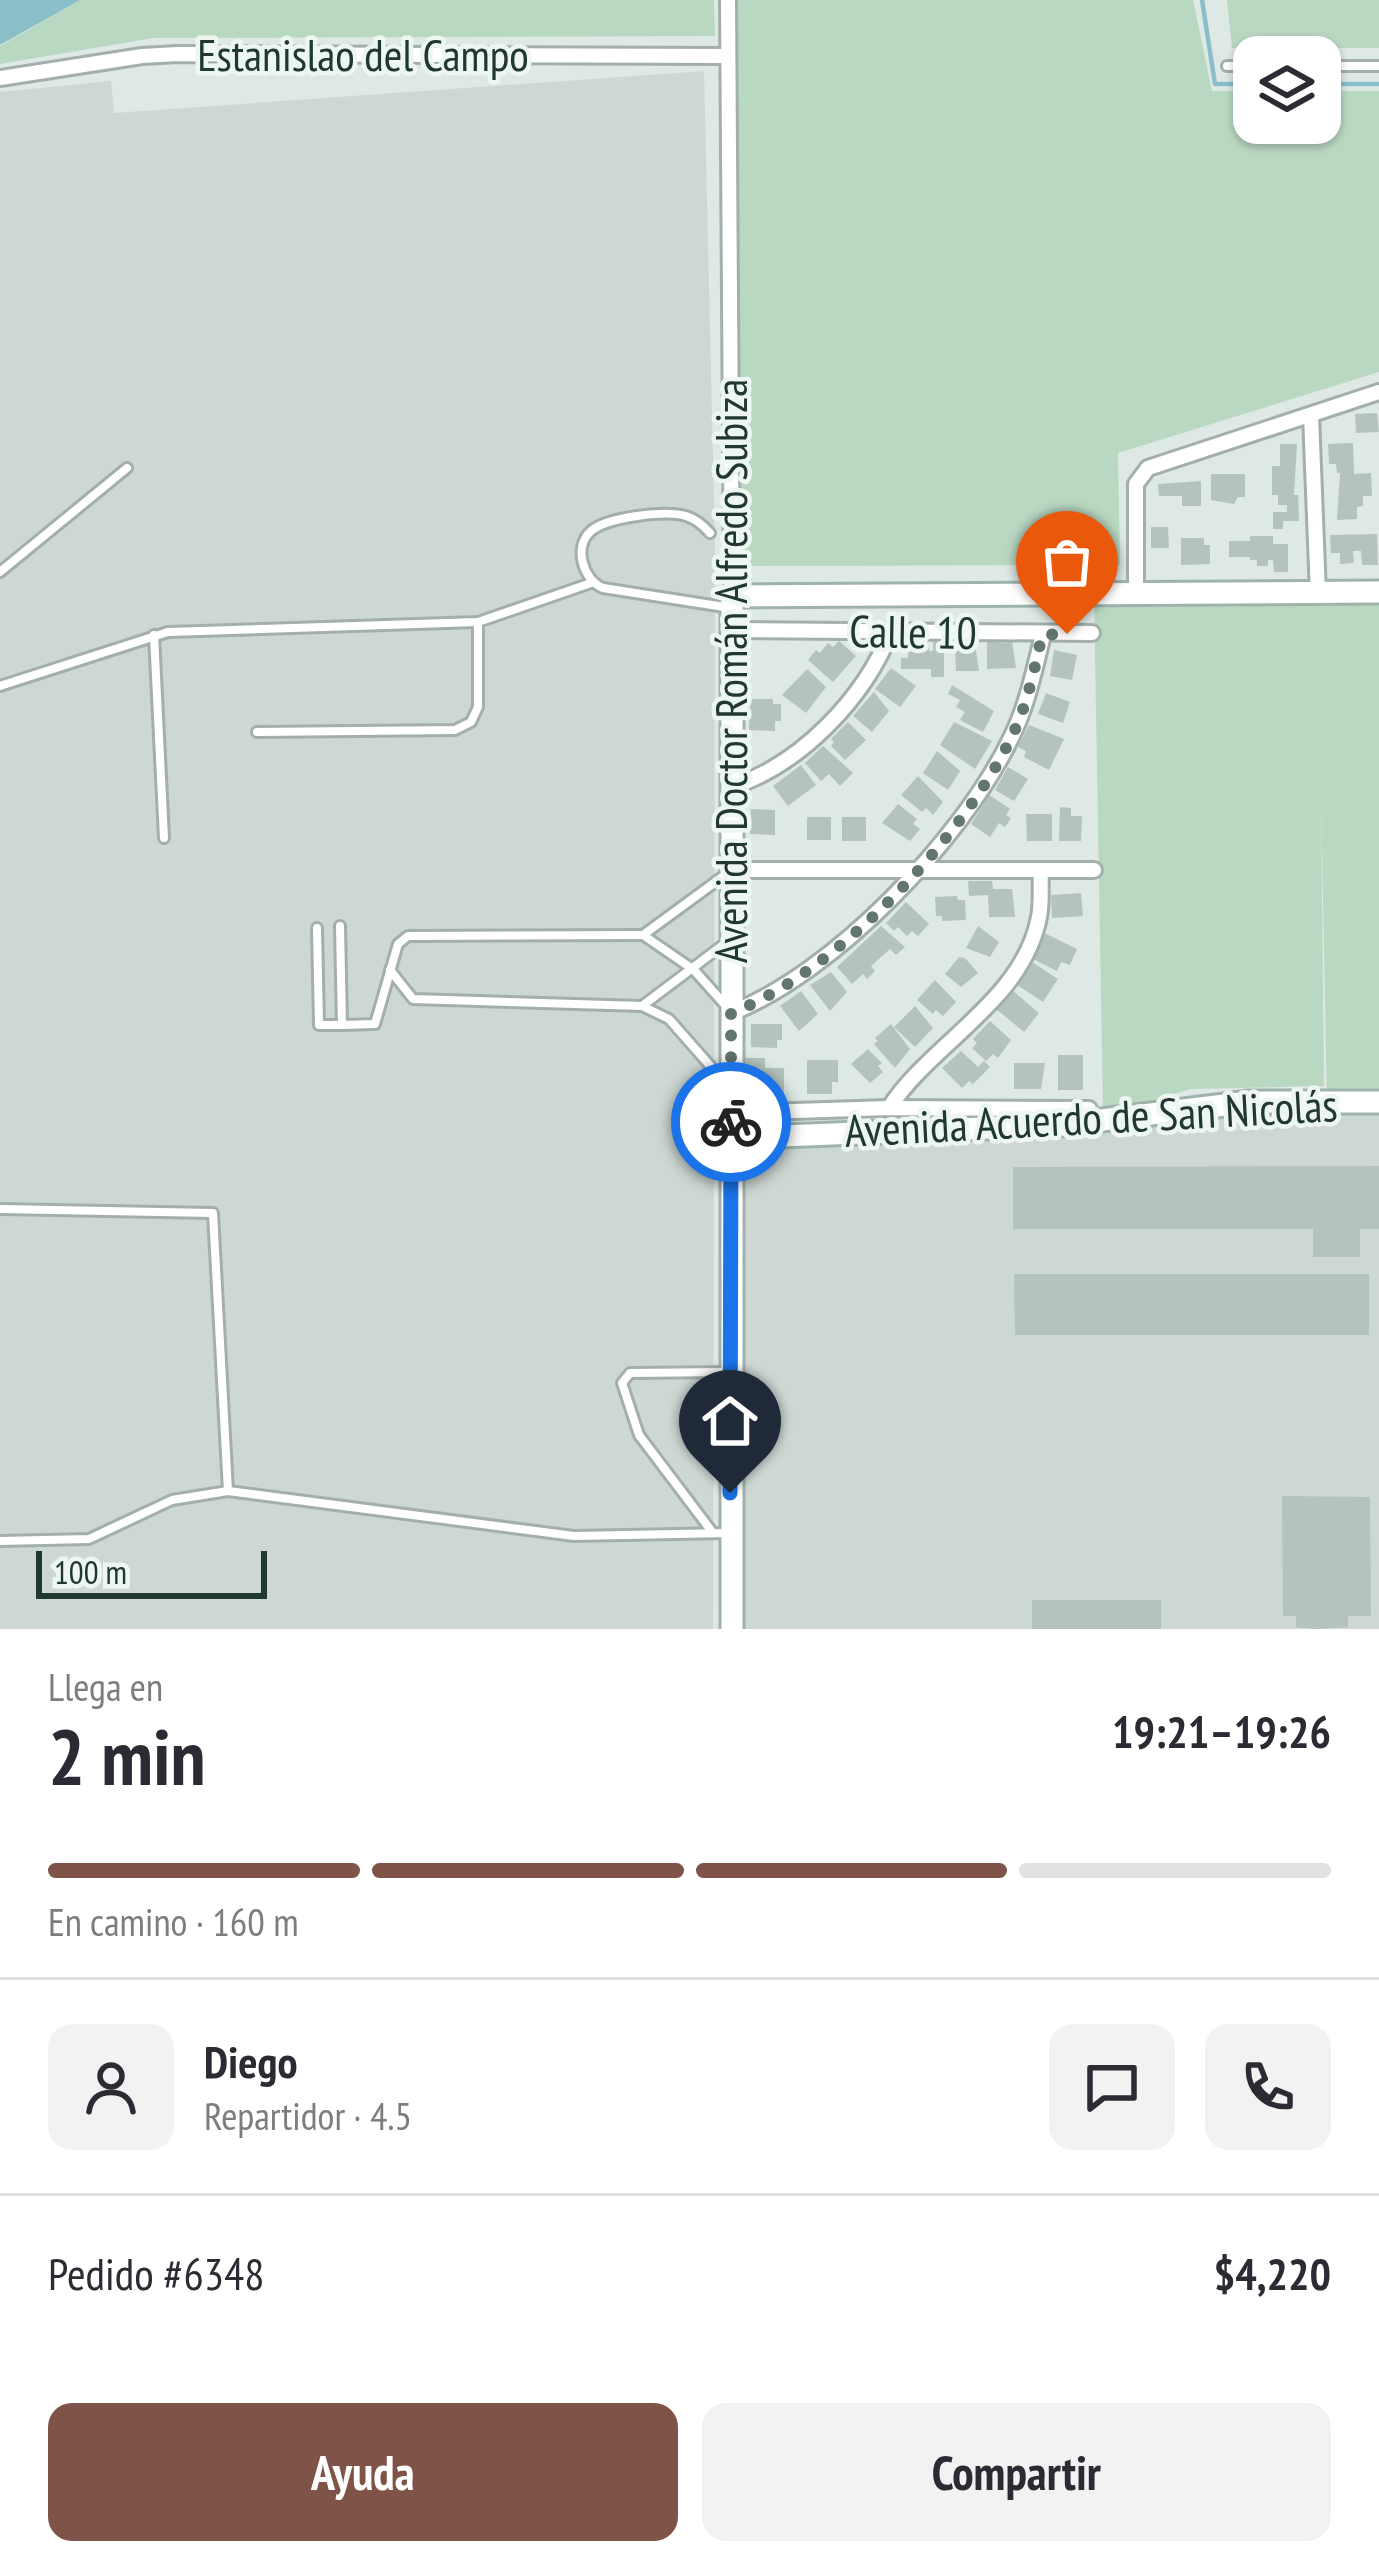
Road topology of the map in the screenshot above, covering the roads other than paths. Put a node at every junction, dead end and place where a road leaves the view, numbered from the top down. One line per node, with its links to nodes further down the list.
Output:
1 (728, 0): 2 (street, Avenida Doctor Román Alfredo Subiza)
2 (728, 56): 7 (street, Estanislao del Campo); 17 (street, Avenida Doctor Román Alfredo Subiza)
3 (1228, 66): 4 (lane)
4 (1233, 66)
5 (1341, 66): 6 (lane)
6 (1379, 66)
7 (0, 78)
8 (1379, 392): 9 (street)
9 (1311, 416): 15 (street); 16 (street)
10 (127, 468): 12 (lane)
11 (710, 532): 13 (lane)
12 (0, 572)
13 (591, 583): 17 (lane); 18 (lane)
14 (1379, 592): 16 (street)
15 (1136, 593): 16 (street); 17 (street)
16 (1318, 594)
17 (732, 612): 19 (street, Calle 10); 25 (street, Avenida Doctor Román Alfredo Subiza)
18 (478, 622): 21 (lane); 24 (lane)
19 (891, 631): 22 (street, Calle 10); 25 (street)
20 (1092, 633): 22 (street, Calle 10)
21 (154, 635): 23 (lane); 26 (lane)
22 (1042, 635): 28 (street)
23 (0, 686)
24 (257, 731)
25 (732, 787): 27 (street, Avenida Doctor Román Alfredo Subiza)
26 (164, 838)
27 (732, 870): 28 (street); 33 (lane); 34 (street, Avenida Doctor Román Alfredo Subiza)
28 (916, 870): 29 (street); 38 (street)
29 (1041, 870): 30 (street); 42 (street)
30 (1094, 870)
31 (340, 926): 39 (lane)
32 (316, 928): 39 (lane)
33 (643, 935): 35 (lane); 36 (lane)
34 (732, 938): 36 (lane); 38 (street, Avenida Doctor Román Alfredo Subiza)
35 (390, 970): 37 (lane); 39 (lane)
36 (694, 970): 37 (lane); 38 (lane)
37 (643, 1006): 40 (lane)
38 (731, 1013): 40 (street, Avenida Doctor Román Alfredo Subiza)
39 (343, 1025)
40 (731, 1102): 42 (street); 44 (street, Avenida Doctor Román Alfredo Subiza)
41 (1379, 1102): 44 (street, Avenida Acuerdo de San Nicolás)
42 (889, 1108): 43 (street)
43 (1089, 1109)
44 (732, 1138): 46 (street, Avenida Doctor Román Alfredo Subiza)
45 (0, 1209): 47 (lane)
46 (730, 1372): 48 (street, Avenida Doctor Román Alfredo Subiza); 48 (lane)
47 (228, 1491): 48 (lane); 49 (lane)
48 (721, 1533): 50 (street, Avenida Doctor Román Alfredo Subiza)
49 (0, 1541)
50 (732, 1629)

